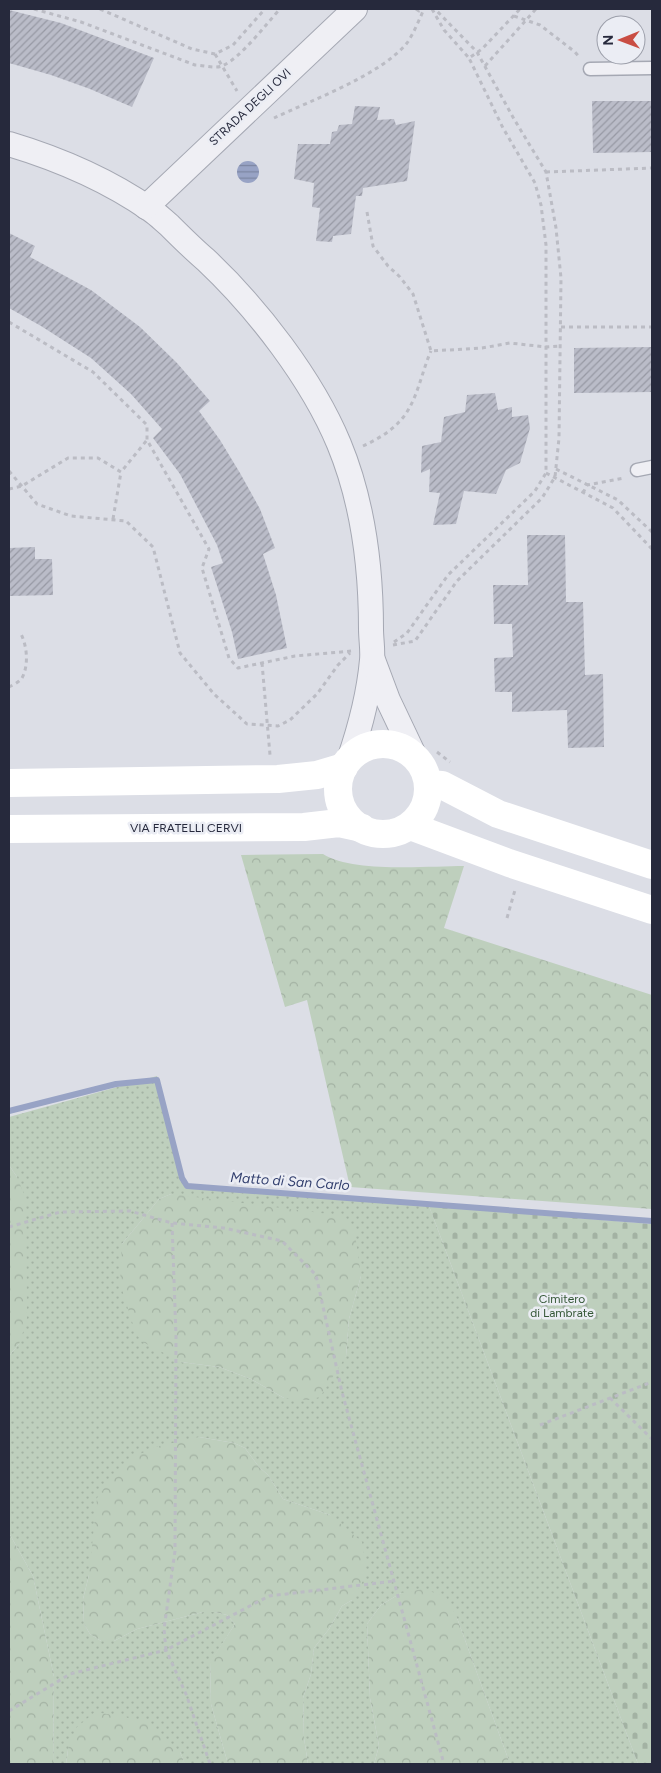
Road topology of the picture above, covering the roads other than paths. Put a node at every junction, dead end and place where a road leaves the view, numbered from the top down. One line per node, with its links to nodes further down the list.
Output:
1 (355, 9): 5 (street, STRADA DEGLI OVI)
2 (652, 68): 3 (lane)
3 (590, 69)
4 (9, 144): 5 (street)
5 (146, 207): 8 (street)
6 (652, 467): 7 (lane)
7 (637, 470)
8 (366, 653): 9 (street); 10 (street)
9 (426, 755): 10 (street); 12 (street)
10 (347, 763): 11 (street); 14 (street)
11 (9, 783)
12 (428, 784): 13 (street); 16 (street)
13 (410, 826): 14 (street); 17 (street)
14 (362, 828): 15 (street, VIA FRATELLI CERVI)
15 (9, 829)
16 (652, 864)
17 (652, 910)

